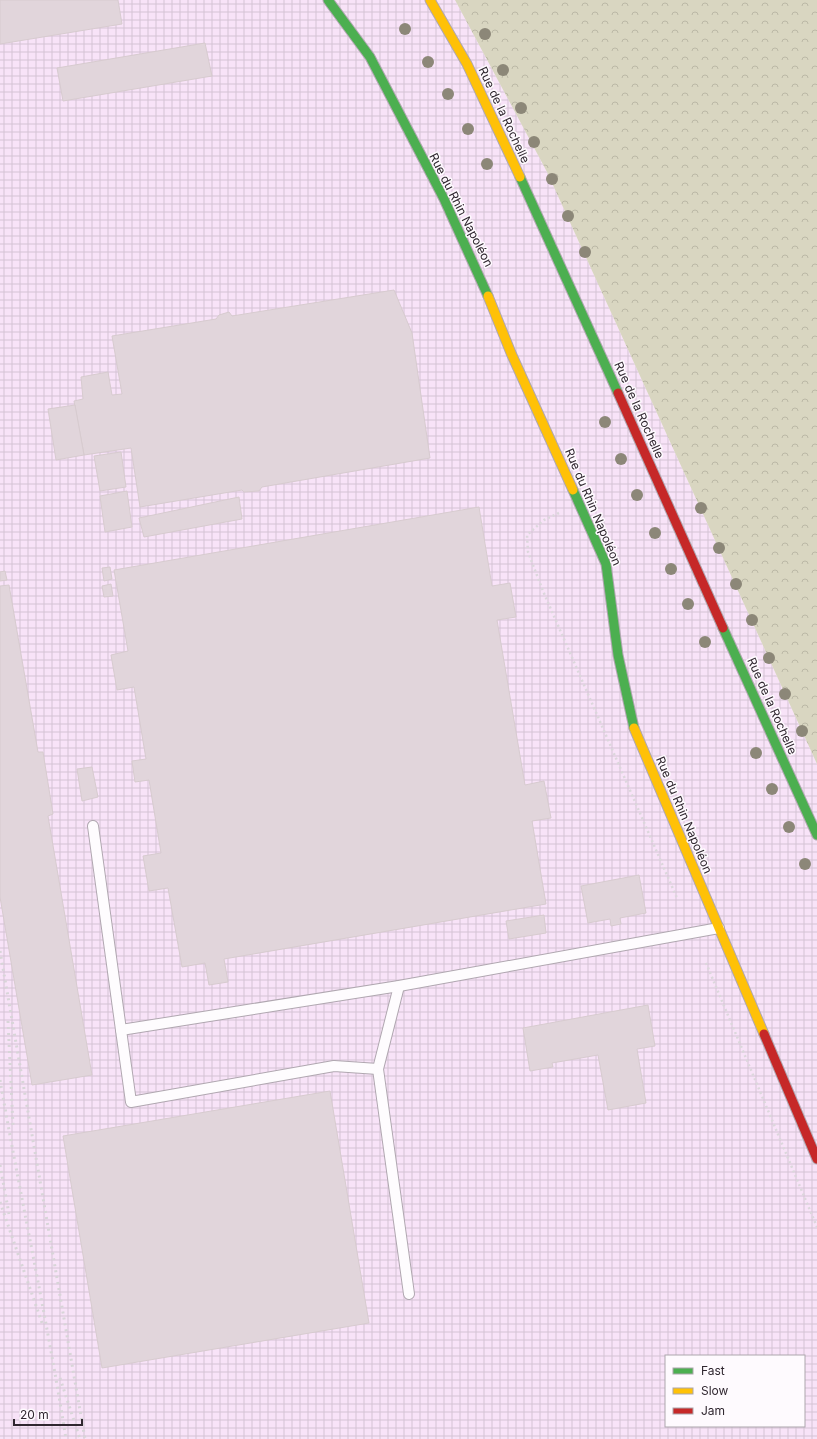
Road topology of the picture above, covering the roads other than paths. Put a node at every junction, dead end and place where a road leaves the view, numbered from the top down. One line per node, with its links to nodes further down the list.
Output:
1 (328, 0): 5 (street, Rue du Rhin Napoléon)
2 (430, 0): 4 (street, Rue de la Rochelle)
3 (93, 826): 7 (lane)
4 (817, 835)
5 (719, 928): 6 (lane); 9 (street, Rue du Rhin Napoléon)
6 (399, 986): 7 (lane); 8 (lane)
7 (121, 1030): 8 (lane)
8 (378, 1069): 10 (lane)
9 (817, 1158)
10 (409, 1294)

